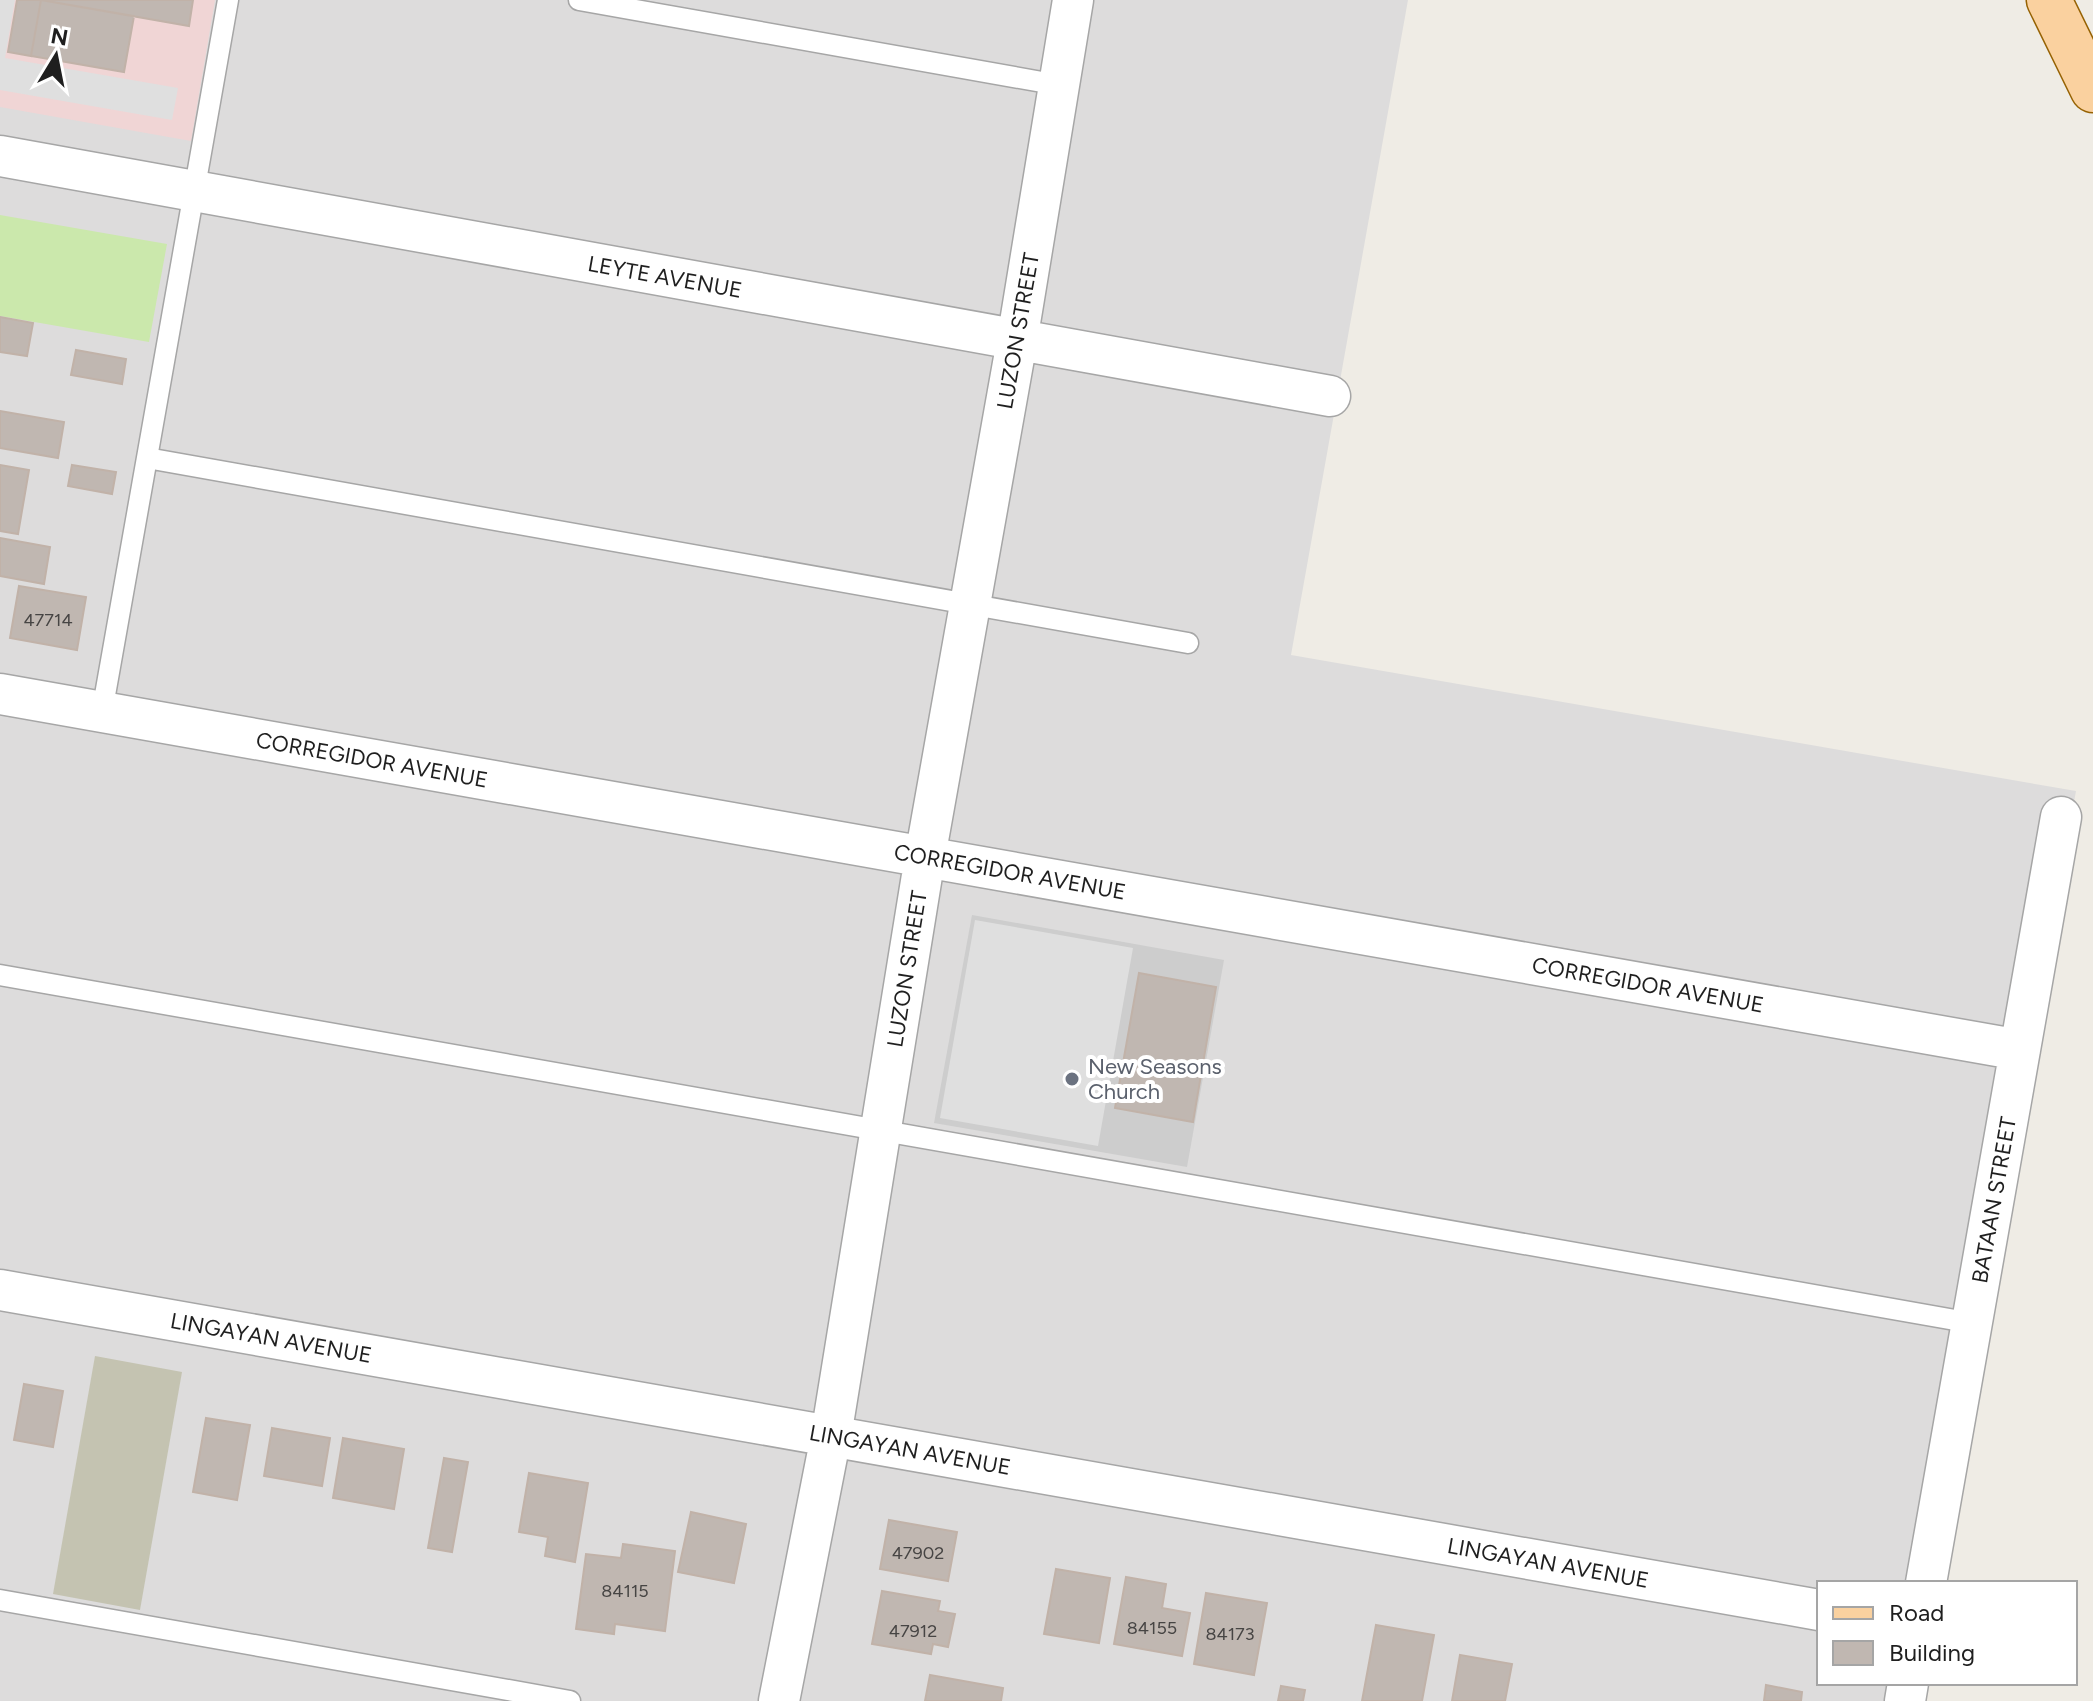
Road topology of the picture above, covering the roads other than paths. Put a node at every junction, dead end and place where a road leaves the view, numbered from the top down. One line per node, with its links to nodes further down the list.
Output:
1 (228, 0): 8 (lane)
2 (579, 0): 5 (lane)
3 (1073, 0): 5 (street, LUZON STREET)
4 (2049, 0): 6 (main road)
5 (1059, 85): 9 (street, LUZON STREET)
6 (2093, 90)
7 (0, 156): 8 (street, LEYTE AVENUE)
8 (194, 191): 9 (street, LEYTE AVENUE); 11 (lane)
9 (1017, 341): 10 (street, LEYTE AVENUE); 12 (street, LUZON STREET)
10 (1330, 396)
11 (147, 458): 12 (lane); 15 (lane)
12 (970, 604): 13 (lane); 17 (street, LUZON STREET)
13 (1188, 643)
14 (0, 694): 15 (street, CORREGIDOR AVENUE)
15 (102, 712): 17 (street, CORREGIDOR AVENUE)
16 (2061, 817): 19 (street, BATAAN STREET)
17 (925, 857): 19 (street, CORREGIDOR AVENUE); 20 (street, LUZON STREET)
18 (0, 975): 20 (lane)
19 (2020, 1050): 22 (street, BATAAN STREET)
20 (881, 1130): 22 (lane); 23 (street, LUZON STREET)
21 (0, 1290): 23 (street, LINGAYAN AVENUE)
22 (1972, 1323): 24 (street, BATAAN STREET)
23 (831, 1436): 26 (street, LINGAYAN AVENUE); 28 (street, LUZON STREET)
24 (1926, 1581)
25 (0, 1600): 27 (lane)
26 (1817, 1610)
27 (570, 1701)
28 (779, 1701)

